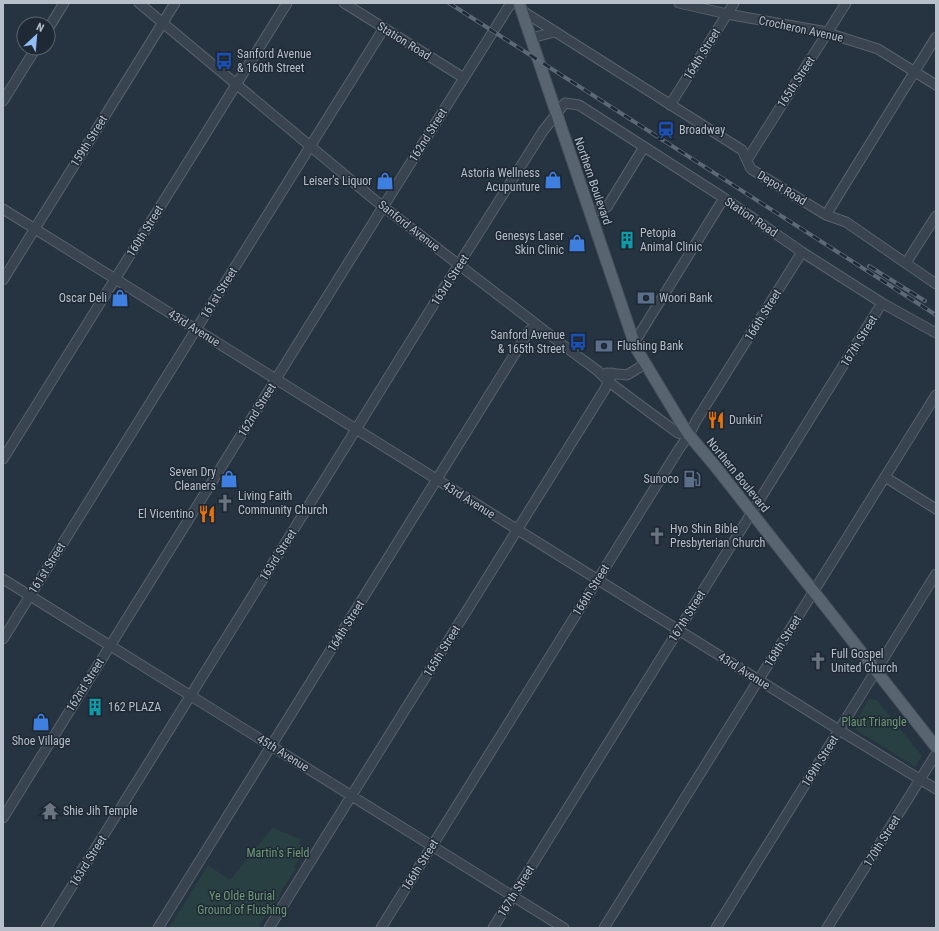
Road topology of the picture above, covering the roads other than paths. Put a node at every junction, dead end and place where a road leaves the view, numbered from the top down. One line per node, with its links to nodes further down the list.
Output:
1 (64, 3): 12 (street)
2 (139, 3): 13 (street, Sanford Avenue)
3 (175, 3): 13 (street, 159th Street)
4 (287, 3): 22 (street, 160th Street)
5 (344, 3): 14 (street, Station Road)
6 (511, 3): 21 (street, 162nd Street)
7 (679, 3): 11 (street, Crocheron Avenue)
8 (734, 3): 11 (street, 164th Street)
9 (846, 3): 16 (street, 165th Street)
10 (520, 6): 15 (street, Depot Road); 18 (main road, Northern Boulevard)
11 (727, 14): 16 (street, Crocheron Avenue); 26 (street, 164th Street)
12 (56, 16)
13 (163, 23): 22 (street, Sanford Avenue); 37 (street, 159th Street)
14 (384, 28): 21 (street, Station Road); 28 (street, 161st Street)
15 (555, 32): 18 (street); 26 (street, Depot Road)
16 (827, 32): 20 (street, Crocheron Avenue); 30 (street, 165th Street)
17 (936, 37): 20 (street)
18 (531, 38): 27 (main road, Northern Boulevard)
19 (31, 56): 24 (street)
20 (914, 72): 23 (street, Crocheron Avenue); 35 (street)
21 (464, 78): 32 (street, 162nd Street)
22 (236, 84): 28 (street, Sanford Avenue); 41 (street, 160th Street)
23 (936, 86)
24 (3, 101)
25 (565, 103): 27 (street, 163rd Street); 29 (street, Station Road)
26 (670, 105): 30 (street, Depot Road)
27 (556, 114): 34 (main road, Northern Boulevard); 40 (street, 163rd Street)
28 (310, 146): 32 (street, Sanford Avenue); 46 (street, 161st Street)
29 (644, 147): 31 (street, Station Road); 34 (street)
30 (746, 160): 35 (street, Depot Road)
31 (724, 198): 38 (street, Station Road); 48 (street)
32 (383, 206): 40 (street, Sanford Avenue); 51 (street, 162nd Street)
33 (3, 209): 37 (street, 43rd Avenue)
34 (590, 213): 48 (main road, Northern Boulevard)
35 (826, 215): 39 (street, Depot Road)
36 (936, 216): 39 (street)
37 (35, 229): 41 (street, 43rd Avenue); 42 (street, 159th Street)
38 (802, 252): 44 (street, Station Road); 54 (street, 166th Street)
39 (906, 263): 43 (street, Depot Road)
40 (459, 265): 45 (street, Sanford Avenue); 53 (street, 163rd Street)
41 (115, 279): 46 (street, 43rd Avenue); 55 (street, 160th Street)
42 (3, 280)
43 (936, 284)
44 (882, 303): 47 (street, Station Road); 59 (street, 167th Street)
45 (536, 324): 50 (street, Sanford Avenue); 57 (street, 164th Street)
46 (196, 329): 51 (street, 43rd Avenue); 65 (street, 161st Street)
47 (936, 333)
48 (635, 345): 49 (main road, Northern Boulevard)
49 (645, 364): 50 (street); 54 (main road, Northern Boulevard)
50 (610, 378): 54 (street, Sanford Avenue); 60 (street, 165th Street)
51 (276, 380): 53 (street, 43rd Avenue); 68 (street, 162nd Street)
52 (936, 395): 56 (street, 168th Street)
53 (357, 429): 57 (street, 43rd Avenue); 71 (street, 163rd Street)
54 (689, 435): 59 (main road, Northern Boulevard); 63 (street, 166th Street)
55 (3, 459)
56 (885, 477): 58 (street); 64 (street, 168th Street)
57 (437, 480): 60 (street, 43rd Avenue); 73 (street, 164th Street)
58 (936, 509)
59 (751, 512): 64 (main road, Northern Boulevard); 66 (street, 167th Street)
60 (518, 530): 63 (street, 43rd Avenue); 78 (street, 165th Street)
61 (936, 574): 69 (street, 169th Street)
62 (3, 579): 65 (street, 45th Avenue)
63 (598, 580): 66 (street, 43rd Avenue); 80 (street, 166th Street)
64 (814, 592): 69 (main road, Northern Boulevard); 70 (street, 168th Street)
65 (30, 596): 67 (street, 161st Street); 68 (street, 45th Avenue)
66 (678, 630): 70 (street, 43rd Avenue); 81 (street, 167th Street)
67 (3, 639)
68 (110, 646): 71 (street, 45th Avenue); 79 (street, 162nd Street)
69 (876, 670): 72 (street, 169th Street); 74 (main road, Northern Boulevard)
70 (758, 680): 72 (street, 43rd Avenue); 88 (street, 168th Street)
71 (190, 696): 73 (street, 45th Avenue); 82 (street, 163rd Street)
72 (839, 730): 76 (street, 43rd Avenue); 89 (street, 169th Street)
73 (271, 746): 78 (street, 45th Avenue); 83 (street, 164th Street)
74 (936, 747)
75 (936, 754): 76 (street, 170th Street)
76 (920, 779): 77 (street, 43rd Avenue); 90 (street, 170th Street)
77 (936, 789)
78 (352, 796): 80 (street, 45th Avenue); 84 (street, 165th Street)
79 (3, 818)
80 (432, 846): 81 (street, 45th Avenue); 85 (street, 166th Street)
81 (512, 896): 86 (street, 167th Street); 87 (street, 45th Avenue)
82 (46, 928)
83 (158, 928)
84 (269, 928)
85 (381, 928)
86 (493, 928)
87 (564, 928)
88 (604, 928)
89 (716, 928)
90 (827, 928)

